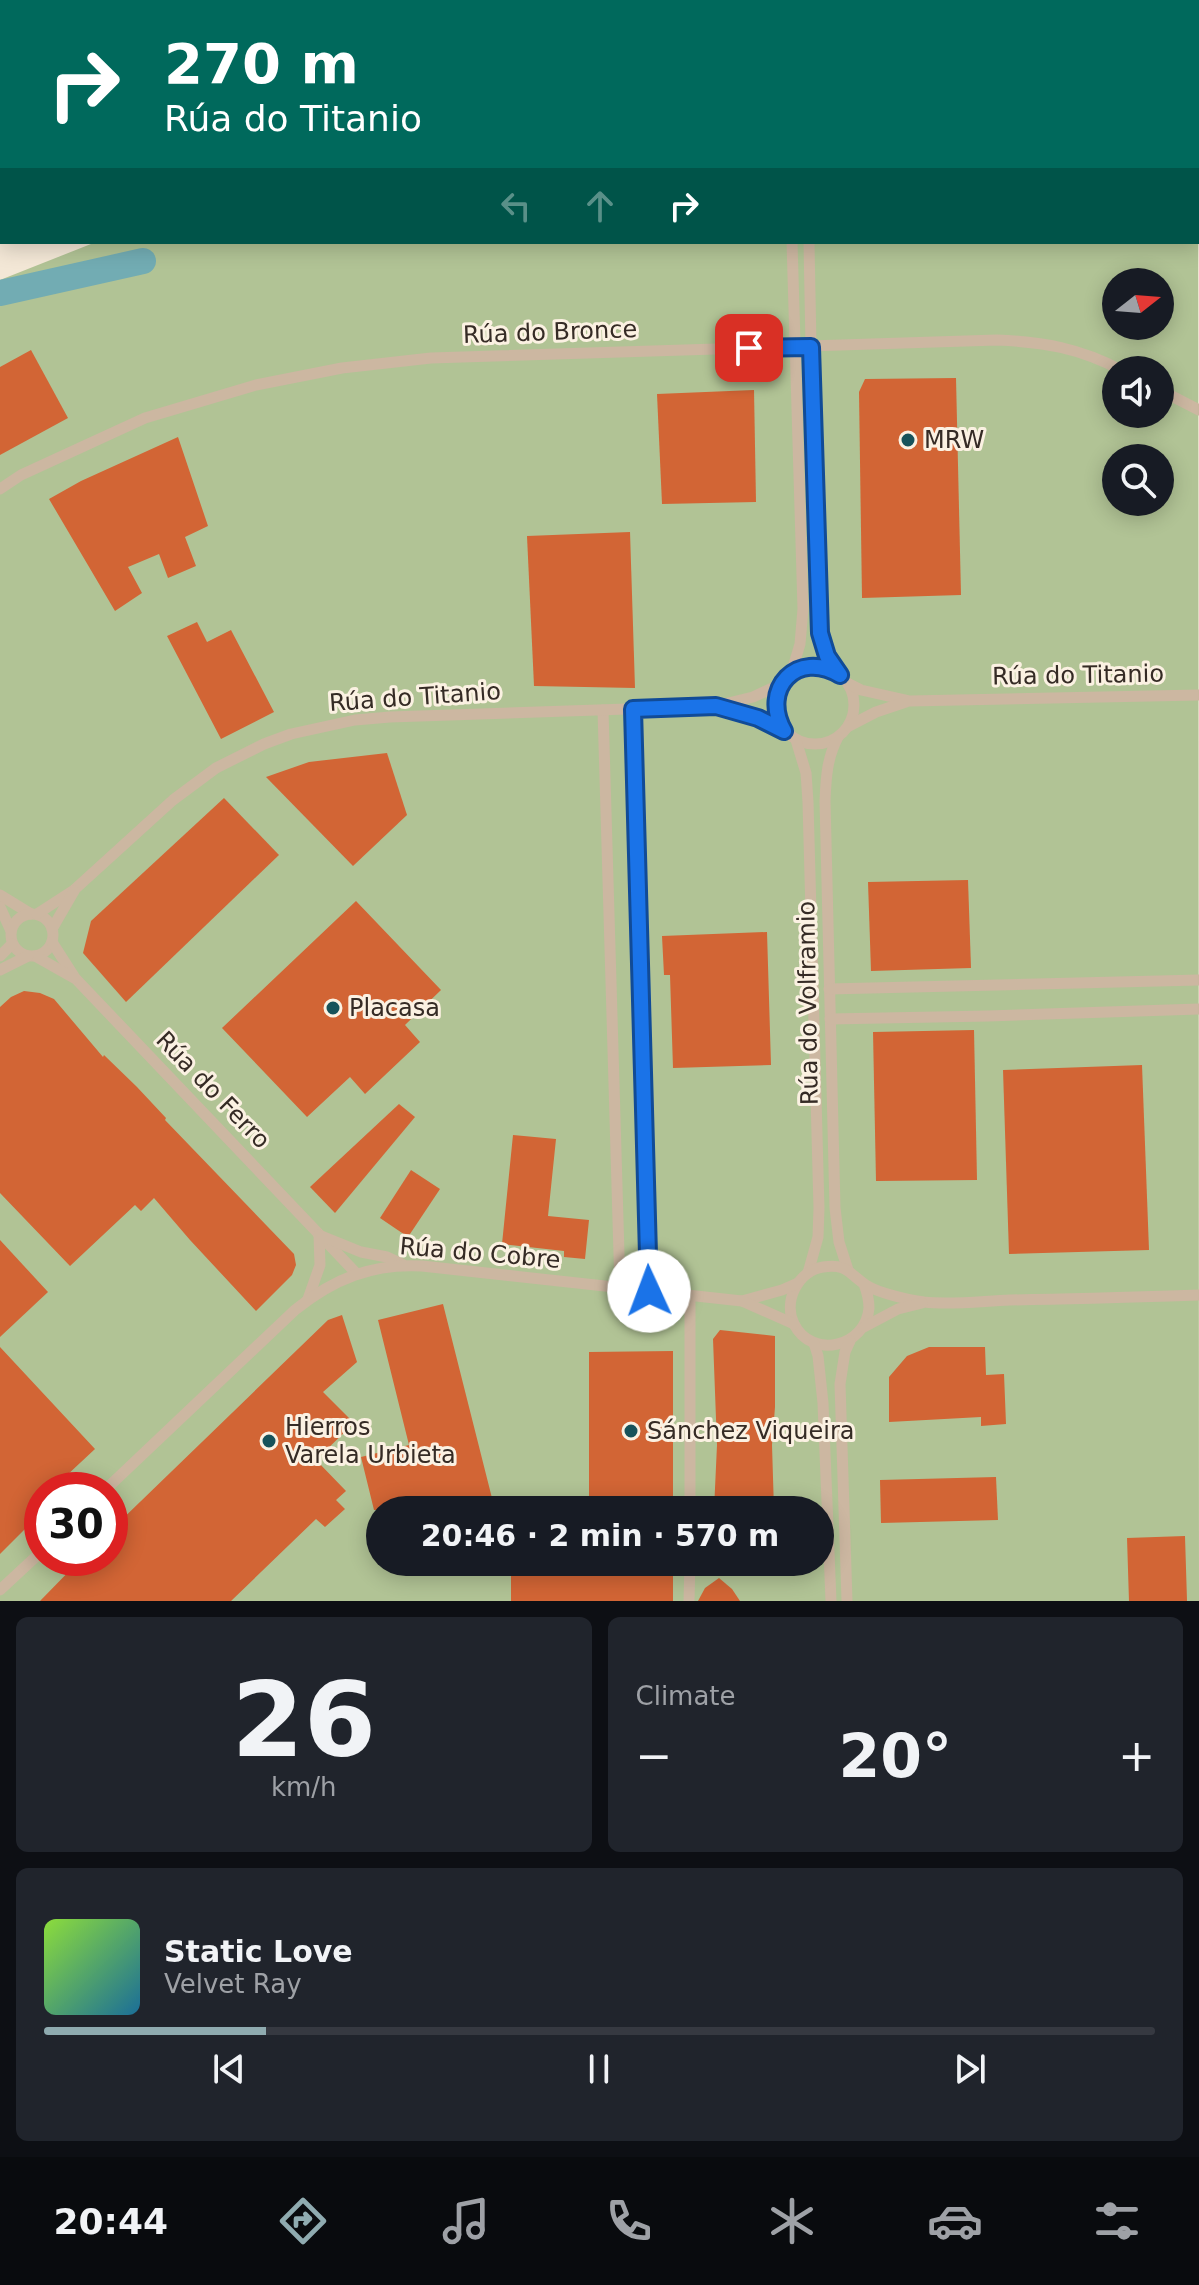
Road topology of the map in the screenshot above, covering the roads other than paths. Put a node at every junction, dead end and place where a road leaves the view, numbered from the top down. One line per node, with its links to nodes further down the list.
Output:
1 (792, 244): 3 (street)
2 (809, 244): 4 (street)
3 (795, 347): 4 (street, Rúa do Bronce); 8 (street, Rúa do Bronce); 9 (street)
4 (811, 347): 5 (street, Rúa do Bronce); 10 (street)
5 (1102, 362)
6 (1174, 397): 7 (street)
7 (1199, 410)
8 (0, 489)
9 (791, 674): 10 (street); 11 (street)
10 (840, 675): 12 (street)
11 (781, 684): 15 (street); 19 (street)
12 (849, 684): 14 (street); 18 (street)
13 (1199, 695): 14 (street, Rúa do Titanio)
14 (910, 701): 18 (street)
15 (716, 706): 16 (street, Rúa do Titanio); 19 (street)
16 (633, 709): 17 (street, Rúa do Titanio); 45 (street)
17 (603, 710): 22 (street, Rúa do Titanio); 44 (street)
18 (849, 726): 20 (street)
19 (784, 731): 21 (street)
20 (838, 737): 21 (street); 34 (street, Rúa do Volframio)
21 (796, 740): 41 (street, Rúa do Volframio)
22 (74, 890): 25 (street, Rúa do Titanio); 27 (street, Rúa do Titanio)
23 (0, 895): 25 (street)
24 (0, 907): 26 (street)
25 (34, 914): 26 (street); 27 (street)
26 (11, 931): 28 (street)
27 (52, 935): 30 (street); 32 (street, Rúa do Ferro)
28 (12, 944): 29 (street); 30 (street)
29 (0, 956)
30 (32, 956): 31 (street); 32 (street, Rúa do Ferro)
31 (0, 970)
32 (75, 978): 37 (street, Rúa do Ferro)
33 (1199, 980): 34 (street)
34 (829, 989): 36 (street, Rúa do Volframio)
35 (1199, 1009): 36 (street)
36 (830, 1019): 39 (street, Rúa do Volframio)
37 (319, 1235): 38 (street, Rúa do Ferro); 40 (street, Rúa do Ferro); 48 (street)
38 (407, 1265): 40 (street, Rúa do Cobre); 44 (street, Rúa do Cobre)
39 (848, 1270): 41 (street); 43 (street)
40 (356, 1273): 48 (street, Rúa do Cobre)
41 (808, 1273): 42 (street)
42 (798, 1283): 49 (street); 51 (street)
43 (864, 1284): 50 (street); 52 (street)
44 (620, 1288): 45 (street, Rúa do Cobre)
45 (649, 1291): 47 (street, Rúa do Cobre)
46 (1199, 1295): 50 (street)
47 (690, 1296): 49 (street, Rúa do Cobre); 56 (street)
48 (307, 1300): 55 (street, Rúa do Cobre)
49 (742, 1301): 51 (street)
50 (925, 1302): 52 (street)
51 (794, 1324): 54 (street)
52 (864, 1327): 53 (street)
53 (850, 1341): 54 (street); 62 (street)
54 (814, 1343): 61 (street)
55 (124, 1472)
56 (690, 1496)
57 (24, 1568): 59 (street)
58 (690, 1576): 60 (street)
59 (0, 1590)
60 (689, 1601)
61 (831, 1601)
62 (847, 1601)

